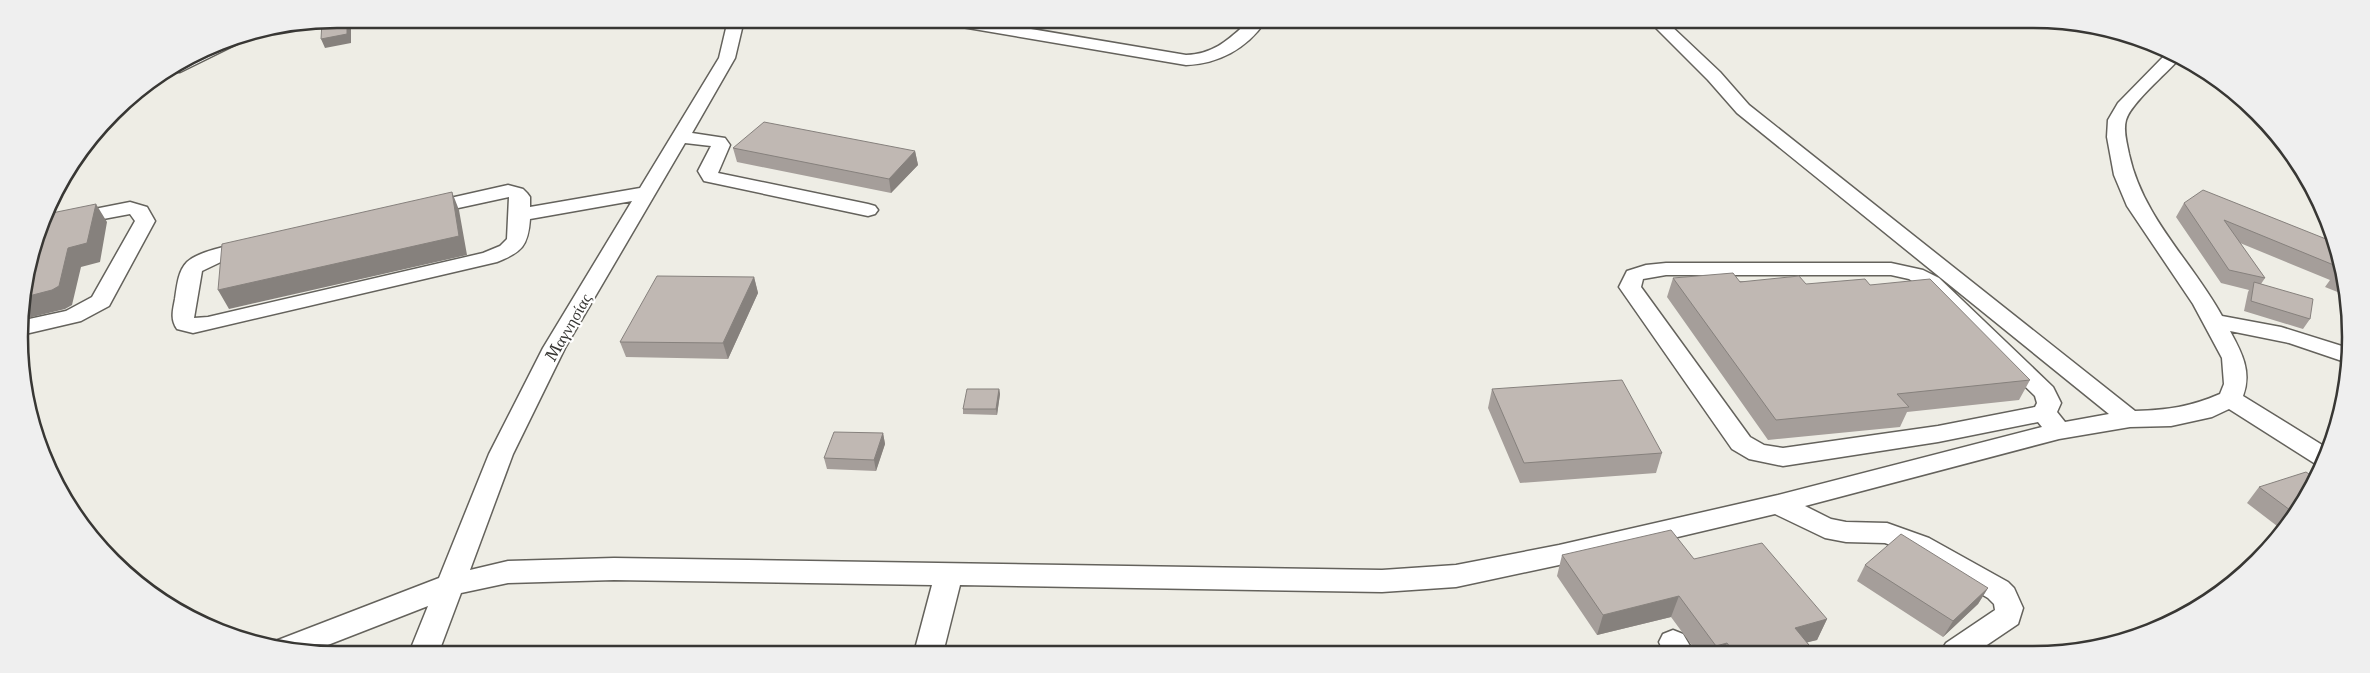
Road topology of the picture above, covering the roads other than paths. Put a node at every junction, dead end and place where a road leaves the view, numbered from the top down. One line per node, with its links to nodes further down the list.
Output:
1 (734, 28): 6 (street, Μαγνησίας)
2 (994, 28): 3 (street)
3 (1251, 28)
4 (1664, 28): 17 (street)
5 (2170, 59): 13 (street)
6 (681, 138): 7 (street, Μαγνησίας); 8 (street)
7 (646, 193): 10 (street); 22 (street, Μαγνησίας)
8 (868, 210)
9 (408, 213): 10 (street)
10 (520, 214): 12 (street)
11 (53, 223): 14 (street)
12 (275, 243)
13 (2214, 322): 15 (street); 16 (street)
14 (28, 326)
15 (2342, 354)
16 (2230, 399): 17 (street); 19 (street)
17 (2130, 419): 18 (street)
18 (2052, 422): 18 (street); 20 (street)
19 (2319, 455)
20 (1778, 504): 21 (street); 26 (street)
21 (949, 574): 22 (street); 25 (street)
22 (452, 584): 23 (street); 24 (street, Μαγνησίας)
23 (301, 643)
24 (427, 646)
25 (931, 646)
26 (1963, 646)

